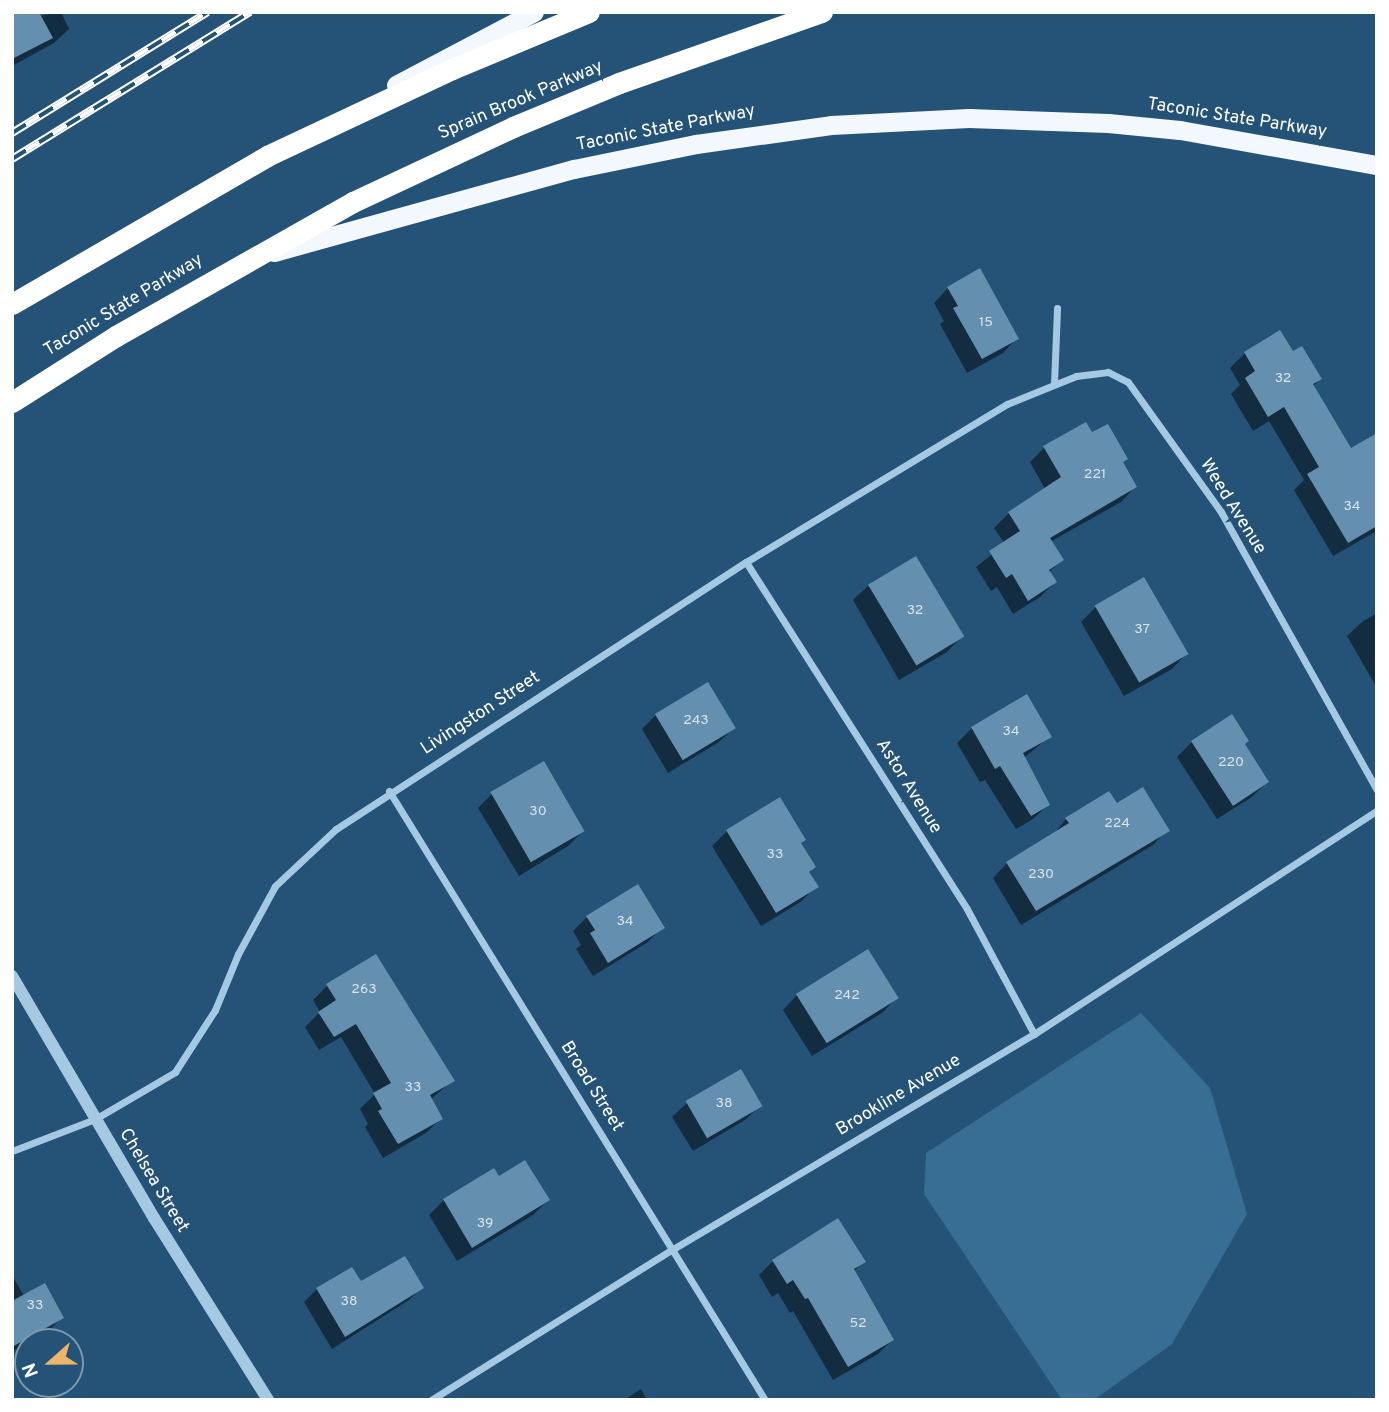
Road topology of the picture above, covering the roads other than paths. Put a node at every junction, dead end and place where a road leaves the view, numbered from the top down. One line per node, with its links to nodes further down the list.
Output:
1 (534, 12): 4 (highway)
2 (589, 12): 4 (highway)
3 (822, 12): 6 (highway, Sprain Brook Parkway)
4 (267, 156): 7 (highway)
5 (1377, 165): 6 (highway, Taconic State Parkway)
6 (249, 259): 10 (highway, Taconic State Parkway)
7 (12, 304)
8 (1057, 308): 9 (street)
9 (1054, 384): 11 (street, Livingston Street); 12 (street, Weed Avenue)
10 (12, 402)
11 (746, 562): 13 (street, Livingston Street); 16 (street, Astor Avenue)
12 (1377, 790)
13 (389, 791): 17 (street, Livingston Street); 19 (street, Broad Street)
14 (1377, 810): 16 (street, Brookline Avenue)
15 (12, 976): 17 (street, Chelsea Street)
16 (1034, 1034): 19 (street, Brookline Avenue)
17 (95, 1119): 18 (street, Livingston Street); 20 (street, Chelsea Street)
18 (12, 1151)
19 (673, 1249): 21 (street, Brookline Avenue); 22 (street, Broad Street)
20 (268, 1400)
21 (430, 1400)
22 (765, 1400)

